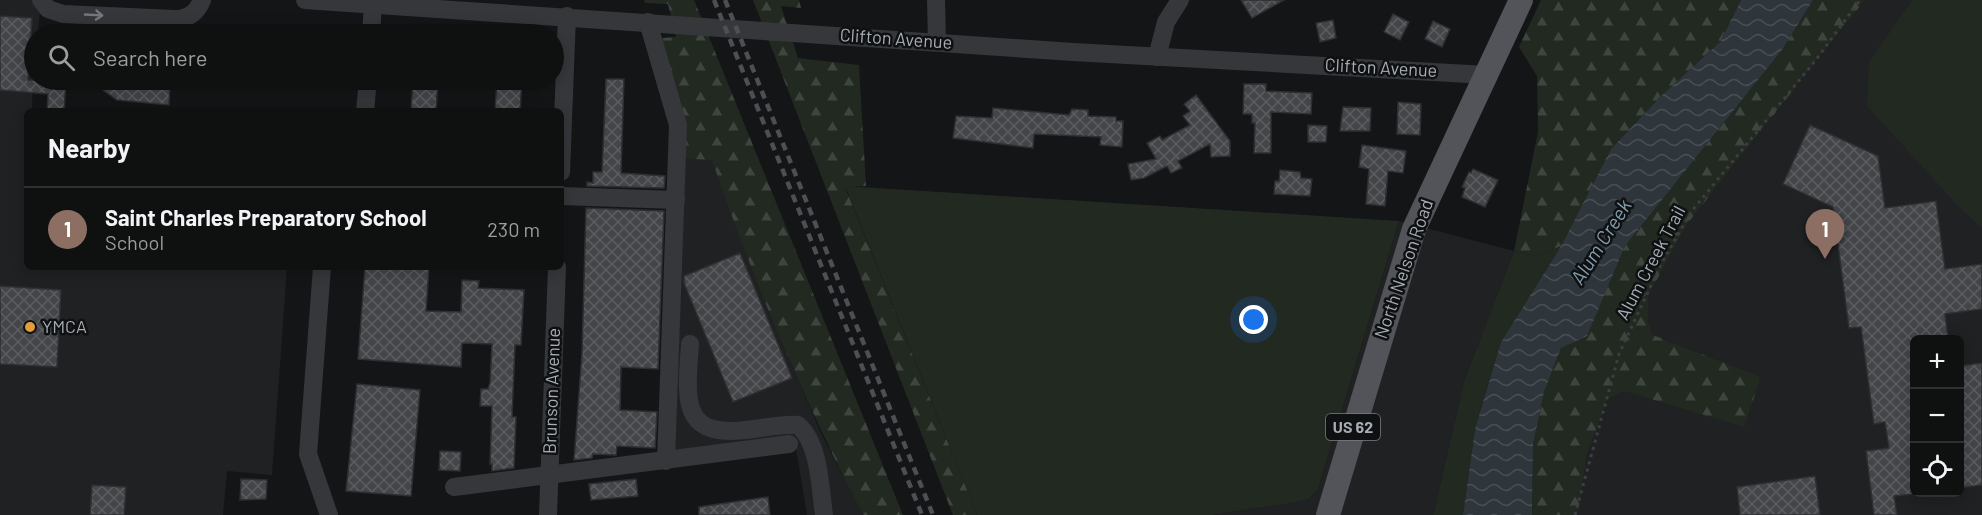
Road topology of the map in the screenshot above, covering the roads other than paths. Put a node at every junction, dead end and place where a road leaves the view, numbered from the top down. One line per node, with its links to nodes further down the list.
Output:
1 (41, 0): 2 (street, one-way to 2)
2 (202, 0)
3 (305, 0): 8 (street, Clifton Avenue)
4 (936, 0): 12 (street)
5 (1180, 0): 13 (street)
6 (1521, 0): 14 (main road, North Nelson Road / US 62)
7 (406, 3): 8 (street, Clifton Avenue); 9 (street, Clifton Avenue)
8 (373, 4): 11 (street)
9 (567, 16): 10 (street, Clifton Avenue); 17 (street)
10 (648, 22): 12 (street, Clifton Avenue); 19 (street)
11 (372, 24)
12 (937, 42): 13 (street, Clifton Avenue)
13 (1156, 57): 14 (street, Clifton Avenue)
14 (1487, 75): 30 (main road, North Nelson Road / US 62)
15 (367, 90): 16 (street)
16 (365, 108)
17 (563, 108)
18 (564, 196): 19 (street)
19 (676, 200): 22 (street)
20 (322, 270): 27 (street)
21 (557, 270): 25 (street, Brunson Avenue)
22 (670, 361): 24 (street); 29 (street)
23 (789, 444): 24 (street)
24 (666, 461): 25 (street)
25 (549, 476): 26 (street); 28 (street, Brunson Avenue)
26 (454, 487)
27 (329, 515)
28 (548, 515)
29 (824, 515)
30 (1327, 515)

